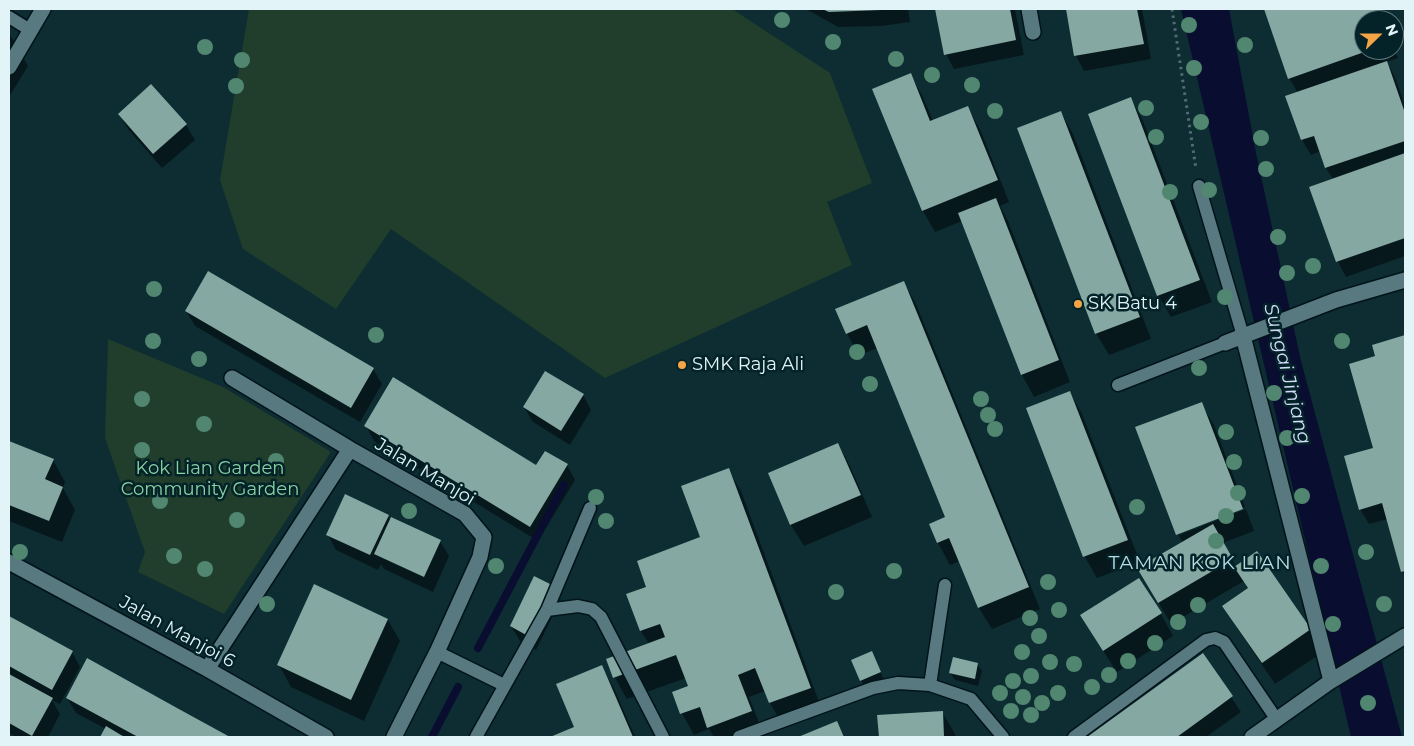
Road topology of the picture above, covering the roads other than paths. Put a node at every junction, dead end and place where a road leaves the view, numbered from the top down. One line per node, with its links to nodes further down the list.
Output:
1 (43, 9): 4 (street)
2 (1029, 9): 5 (street)
3 (9, 17): 4 (lane)
4 (30, 30): 6 (street)
5 (1033, 32)
6 (9, 67)
7 (1199, 186): 9 (lane)
8 (1405, 280): 9 (street)
9 (1242, 336): 10 (street); 21 (street)
10 (1225, 342): 12 (lane)
11 (232, 378): 13 (street, Jalan Manjoi)
12 (1118, 384)
13 (350, 449): 19 (street, Jalan Manjoi); 20 (street)
14 (590, 508): 17 (lane)
15 (9, 562): 20 (street, Jalan Manjoi 6)
16 (945, 585): 23 (lane)
17 (547, 610): 22 (lane); 28 (lane)
18 (1405, 636): 21 (street)
19 (437, 652): 22 (lane); 26 (street, Jalan Manjoi)
20 (206, 669): 25 (street, Jalan Manjoi 6)
21 (1333, 680): 24 (street)
22 (504, 685): 27 (lane)
23 (930, 685): 29 (lane); 30 (lane)
24 (1277, 720): 31 (lane); 32 (street)
25 (326, 737)
26 (394, 737)
27 (476, 737)
28 (663, 737)
29 (739, 737)
30 (1003, 737)
31 (1074, 737)
32 (1252, 737)

